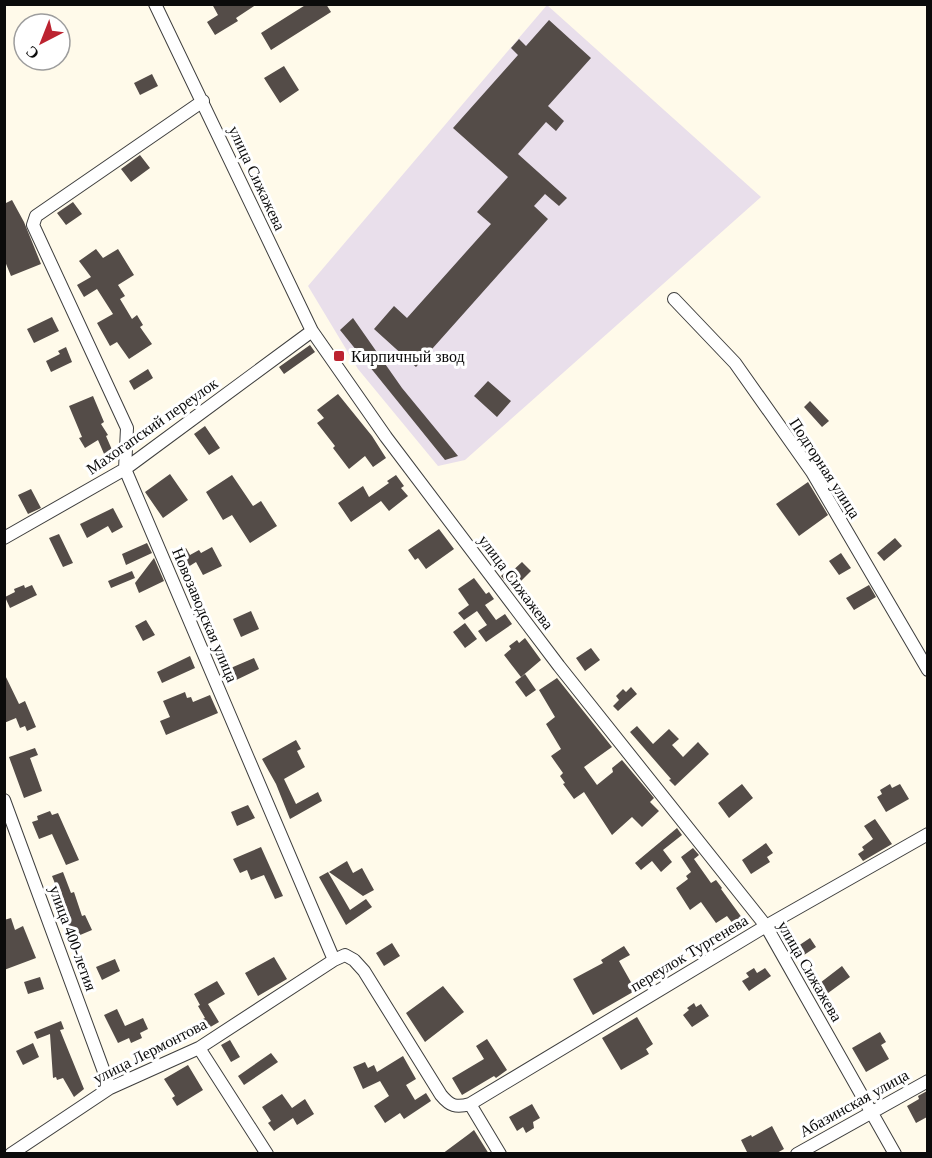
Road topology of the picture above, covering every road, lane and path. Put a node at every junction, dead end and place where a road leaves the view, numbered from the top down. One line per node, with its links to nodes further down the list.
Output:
1 (155, 4): 2 (street, улица Сижажева)
2 (203, 101): 4 (street, улица Сижажева); 5 (street, Новозаводская улица)
3 (674, 299): 7 (street, Подгорная улица)
4 (312, 331): 5 (street, Махогапский переулок); 10 (street, улица Сижажева)
5 (125, 469): 6 (street, Махогапский переулок); 11 (street, Новозаводская улица)
6 (4, 538)
7 (927, 670)
8 (4, 800): 14 (street, улица 400-летия)
9 (927, 834): 10 (street, переулок Тургенева)
10 (766, 926): 15 (street, переулок Тургенева); 16 (street, улица Сижажева)
11 (334, 960): 12 (street, улица Лермонтова); 15 (street)
12 (199, 1048): 14 (street, улица Лермонтова); 18 (street)
13 (927, 1081): 16 (street, Абазинская улица)
14 (110, 1088): 17 (street, улица Лермонтова)
15 (470, 1104): 19 (street)
16 (873, 1113): 20 (street, Абазинская улица); 21 (street, улица Сижажева)
17 (12, 1154)
18 (267, 1154)
19 (500, 1154)
20 (797, 1154)
21 (895, 1154)

